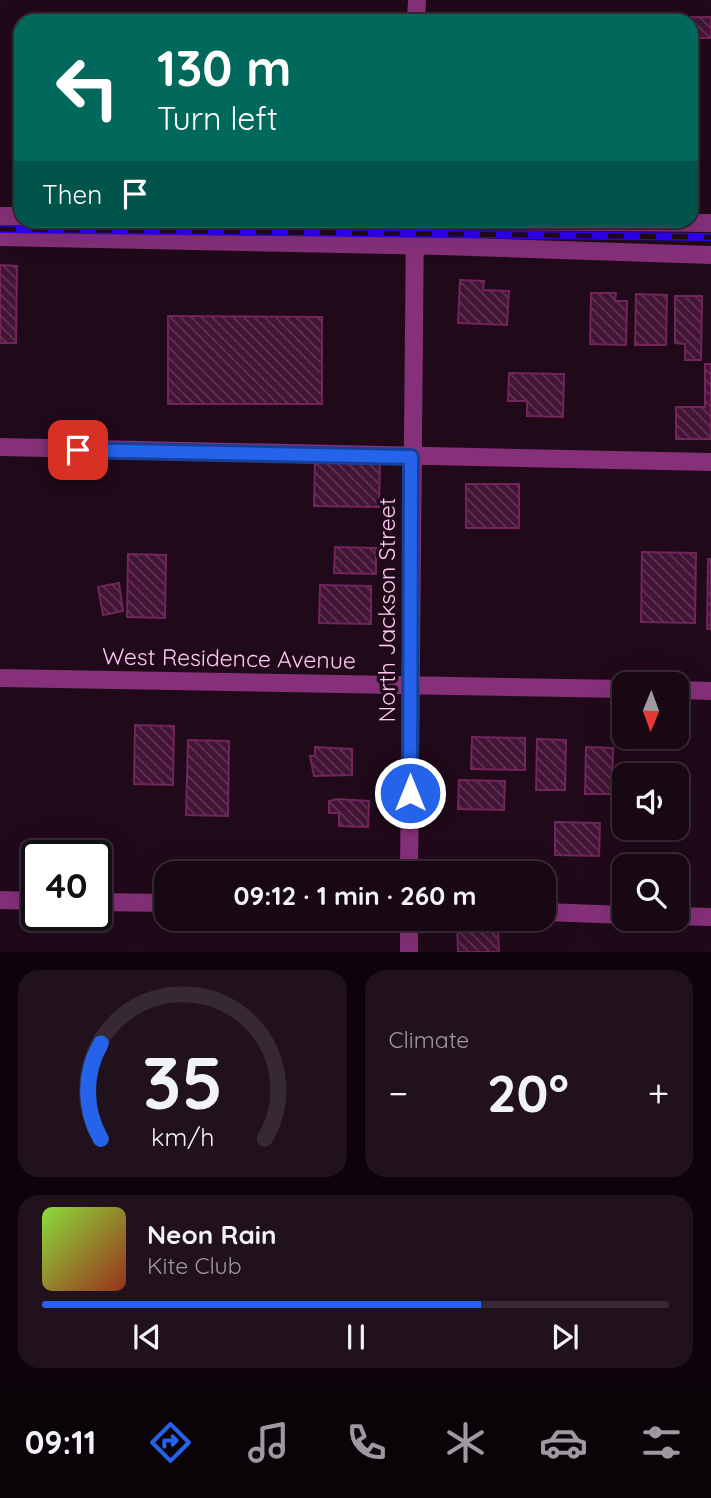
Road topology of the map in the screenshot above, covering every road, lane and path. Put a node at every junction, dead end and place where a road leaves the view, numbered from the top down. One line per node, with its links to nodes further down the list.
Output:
1 (415, 228): 3 (street, North Jackson Street)
2 (0, 237): 3 (street)
3 (414, 246): 4 (street); 6 (street, North Jackson Street)
4 (711, 256)
5 (0, 447): 6 (street)
6 (411, 457): 7 (street); 9 (street, North Jackson Street)
7 (711, 462)
8 (0, 678): 9 (street, West Residence Avenue)
9 (410, 686): 10 (street, West Residence Avenue); 13 (street, North Jackson Street)
10 (612, 689)
11 (690, 691): 12 (street)
12 (711, 691)
13 (409, 861)
14 (0, 900): 15 (street)
15 (21, 901)
16 (112, 902): 17 (street)
17 (154, 903)
18 (556, 912): 19 (street)
19 (612, 915)
20 (689, 916): 21 (street)
21 (711, 917)
22 (409, 931): 23 (street)
23 (409, 952)

